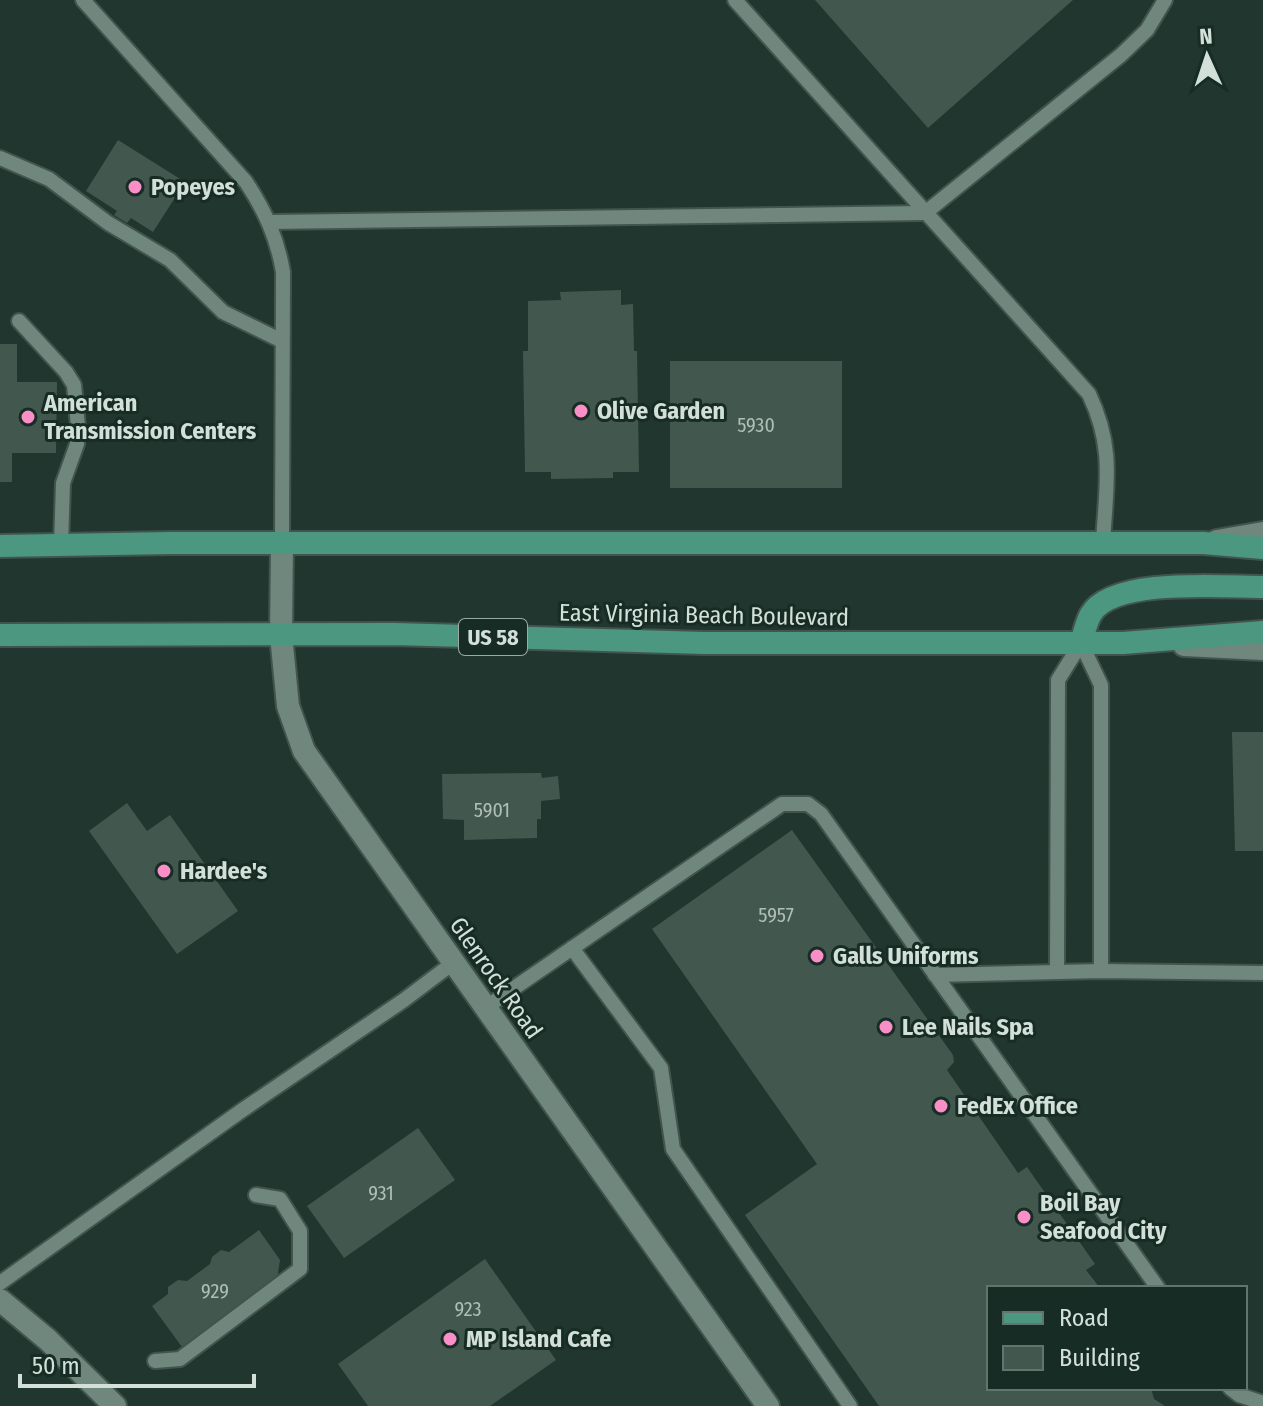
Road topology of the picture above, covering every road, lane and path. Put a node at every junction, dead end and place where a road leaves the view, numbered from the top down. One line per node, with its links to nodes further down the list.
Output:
1 (83, 0): 6 (lane)
2 (735, 0): 5 (lane)
3 (1165, 0): 5 (lane)
4 (0, 158): 8 (lane)
5 (925, 213): 6 (lane); 10 (lane)
6 (270, 222): 8 (lane)
7 (19, 321): 14 (lane)
8 (282, 341): 12 (lane)
9 (1263, 533): 11 (street)
10 (1103, 543): 11 (main road); 12 (main road)
11 (1203, 543): 15 (main road)
12 (282, 544): 14 (main road); 19 (street, Glenrock Road)
13 (0, 546): 14 (main road)
14 (61, 546)
15 (1263, 548)
16 (1263, 587): 20 (main road)
17 (1263, 632): 21 (main road, East Virginia Beach Boulevard / US 58)
18 (0, 635): 19 (main road, East Virginia Beach Boulevard / US 58)
19 (281, 635): 20 (main road, East Virginia Beach Boulevard / US 58); 24 (street, Glenrock Road)
20 (1081, 643): 21 (main road, East Virginia Beach Boulevard / US 58); 25 (lane); 26 (lane)
21 (1123, 643): 22 (street)
22 (1263, 649)
23 (572, 948): 28 (lane); 29 (lane); 39 (lane)
24 (453, 963): 29 (street, Glenrock Road); 31 (lane)
25 (1057, 971): 26 (lane); 28 (lane)
26 (1101, 971): 27 (lane)
27 (1263, 973)
28 (935, 975): 32 (lane)
29 (485, 1008): 38 (street, Glenrock Road)
30 (256, 1195): 34 (lane)
31 (0, 1283)
32 (1157, 1286)
33 (0, 1300): 37 (street)
34 (155, 1361)
35 (1233, 1390): 36 (lane)
36 (1263, 1403)
37 (115, 1406)
38 (768, 1406)
39 (850, 1406)

